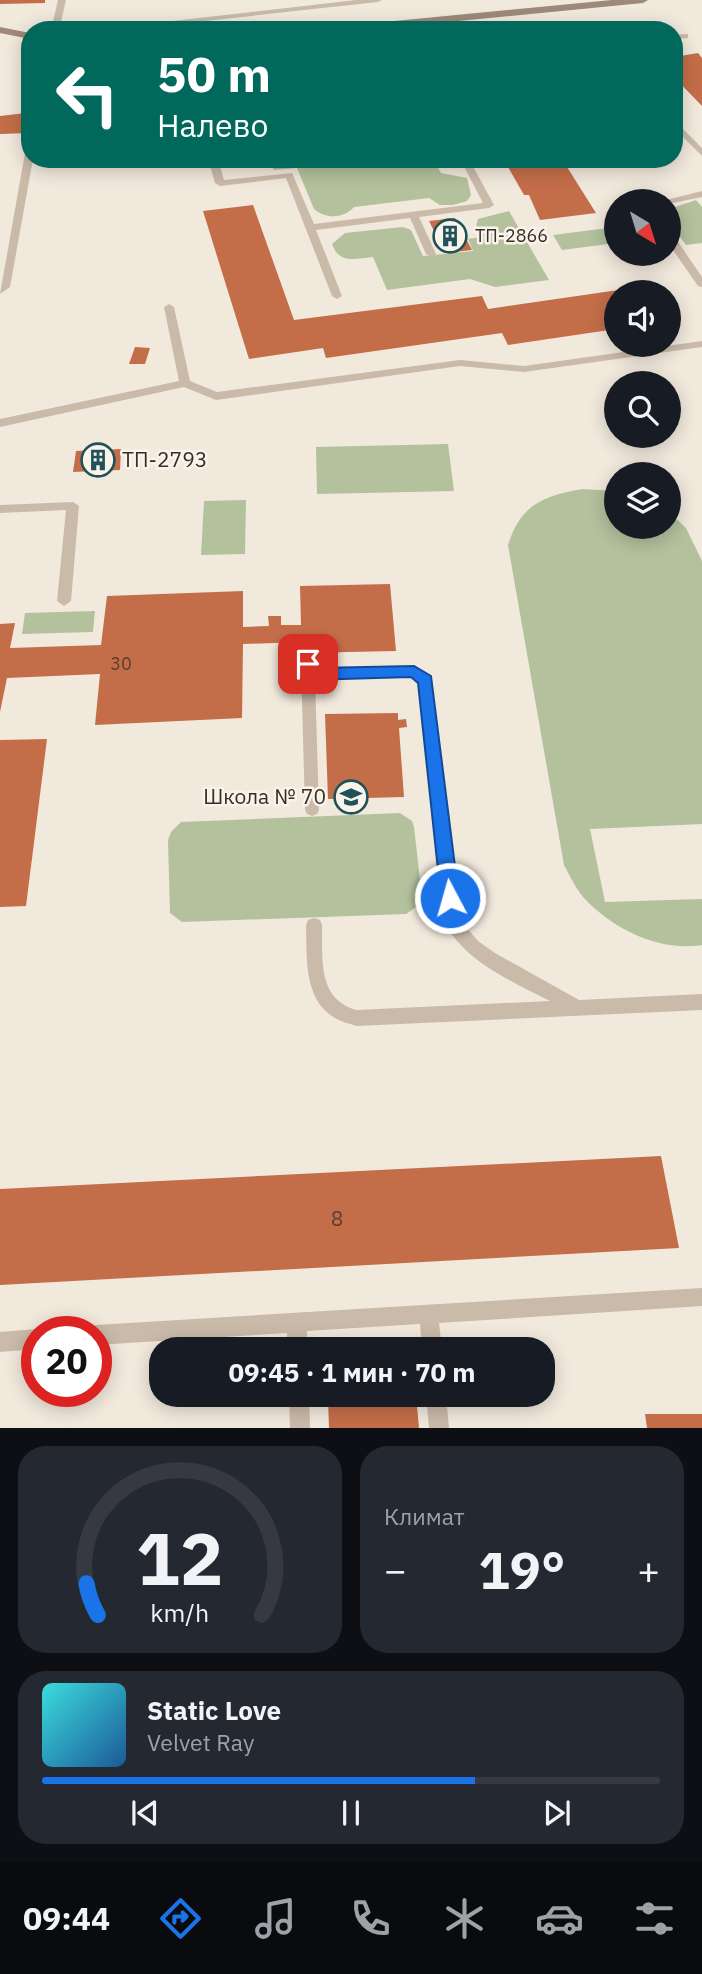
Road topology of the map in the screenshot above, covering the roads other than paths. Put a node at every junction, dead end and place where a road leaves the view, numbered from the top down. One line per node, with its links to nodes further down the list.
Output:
1 (62, 0): 4 (lane)
2 (378, 0): 5 (lane)
3 (643, 0): 6 (street)
4 (57, 21)
5 (182, 21)
6 (426, 21)
7 (0, 30): 8 (street)
8 (21, 34)
9 (683, 133): 10 (lane)
10 (702, 153)
11 (27, 168): 21 (lane)
12 (216, 168): 17 (lane)
13 (469, 168): 16 (lane)
14 (702, 194): 15 (lane)
15 (681, 198)
16 (412, 215): 17 (lane); 18 (lane)
17 (309, 228): 22 (lane)
18 (431, 254)
19 (681, 254): 20 (lane)
20 (702, 284)
21 (0, 291)
22 (337, 296)
23 (169, 307): 25 (lane)
24 (702, 344): 25 (lane)
25 (185, 383): 26 (lane)
26 (0, 423)
27 (0, 509): 28 (lane)
28 (64, 601)
29 (312, 810): 32 (lane)
30 (314, 925): 32 (lane)
31 (702, 1002): 32 (lane)
32 (578, 1008)
33 (702, 1297): 34 (lane)
34 (428, 1314): 35 (lane); 38 (lane)
35 (296, 1323): 36 (lane); 37 (lane)
36 (112, 1334)
37 (297, 1337)
38 (431, 1337)
39 (21, 1340): 40 (lane)
40 (0, 1342)
41 (299, 1407): 43 (lane)
42 (437, 1407): 44 (lane)
43 (300, 1428)
44 (439, 1428)

